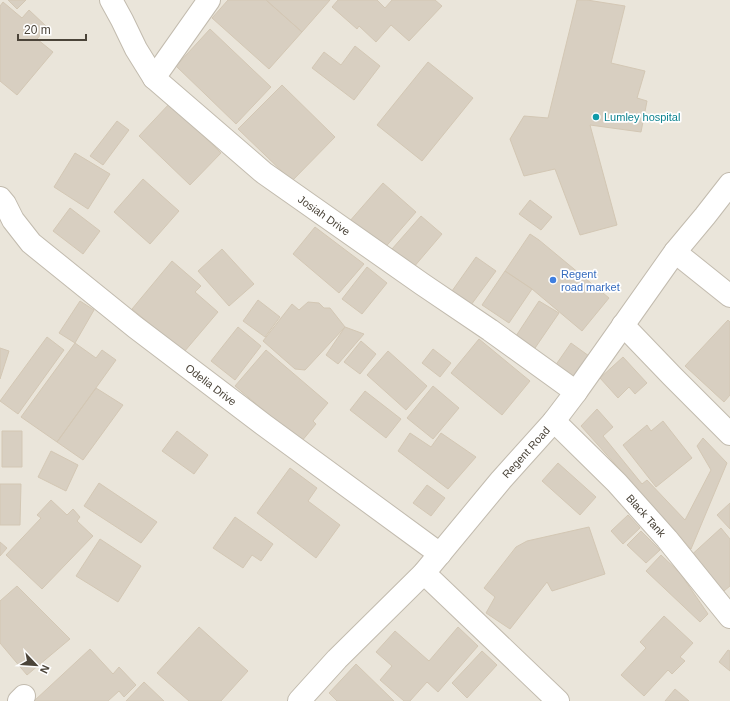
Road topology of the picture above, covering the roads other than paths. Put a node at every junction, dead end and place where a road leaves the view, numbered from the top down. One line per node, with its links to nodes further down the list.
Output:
1 (111, 0): 3 (street, Josiah Drive)
2 (209, 0): 3 (street)
3 (154, 78): 9 (street, Josiah Drive)
4 (730, 184): 6 (street, Regent Road)
5 (0, 198): 12 (street, Odelia Drive)
6 (675, 252): 7 (street); 8 (street, Regent Road)
7 (730, 296)
8 (623, 325): 9 (street, Regent Road); 11 (street)
9 (576, 392): 10 (street, Regent Road)
10 (554, 421): 12 (street, Regent Road); 14 (street, Black Tank)
11 (730, 434)
12 (440, 554): 13 (street, Regent Road)
13 (424, 573): 15 (street, Regent Road); 16 (street)
14 (730, 617)
15 (299, 701)
16 (558, 701)

